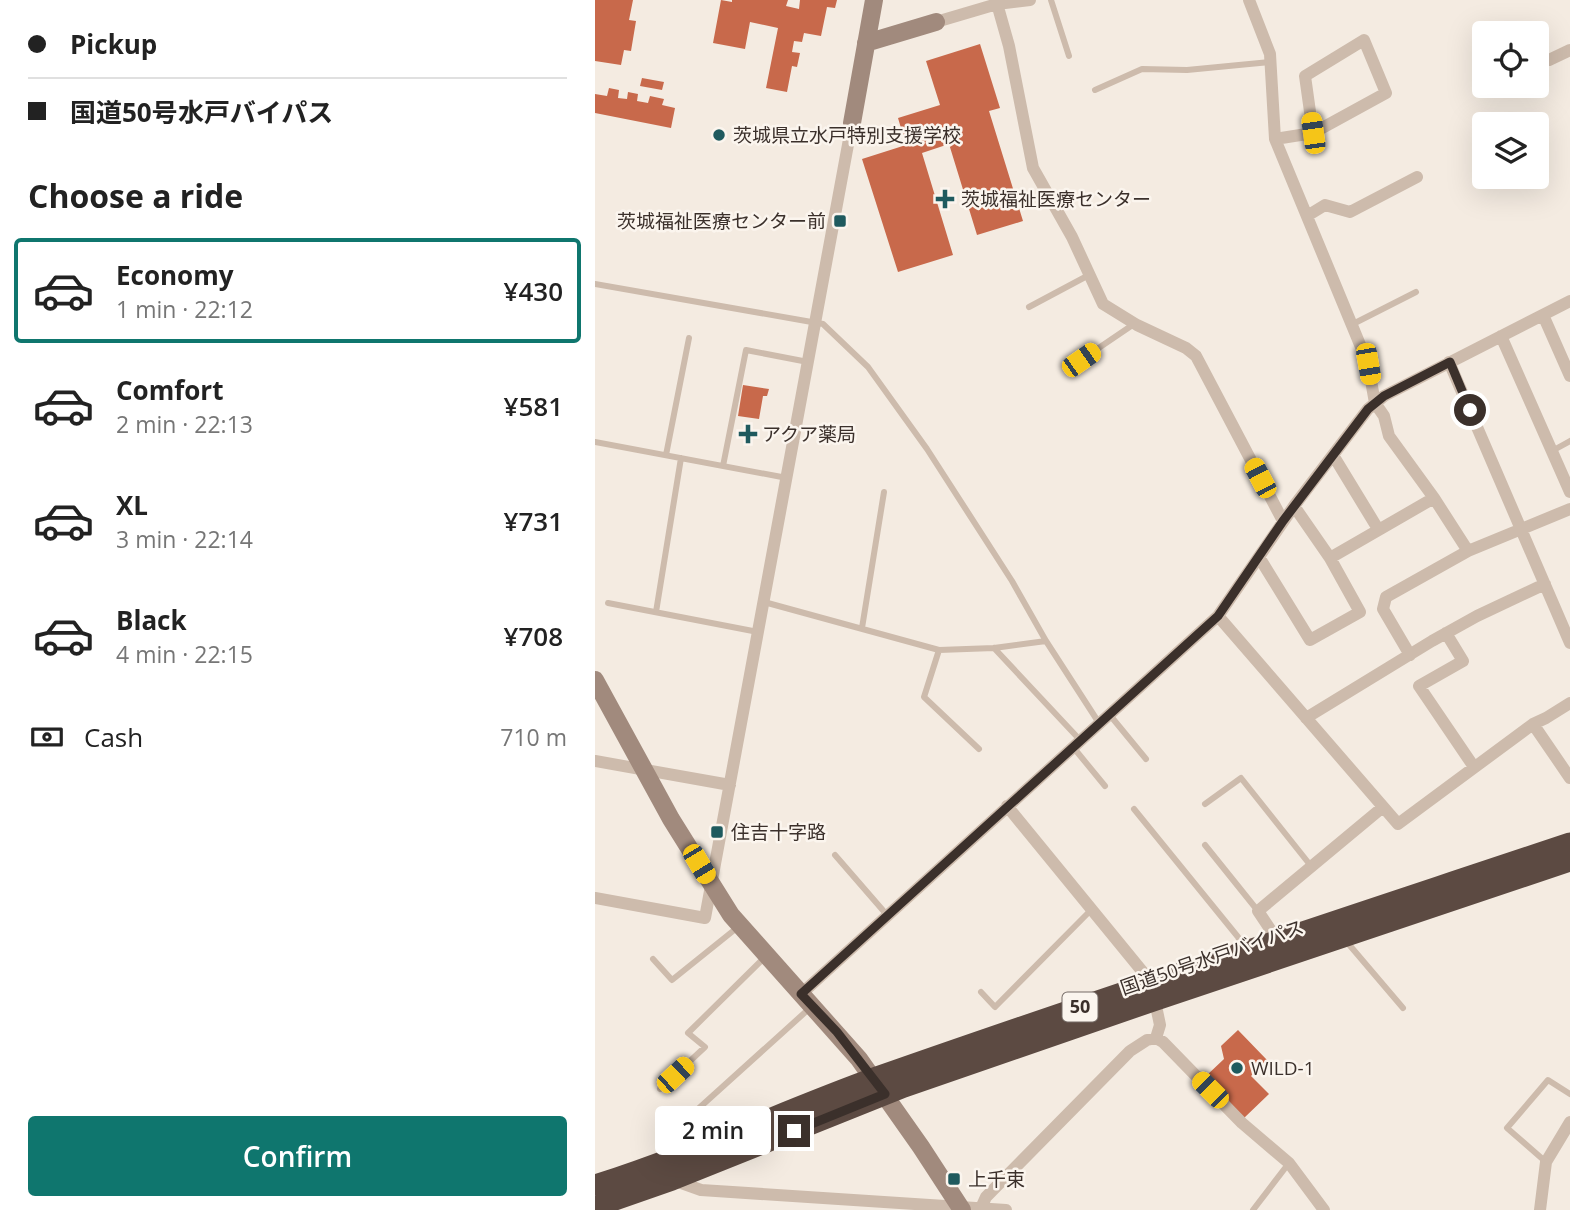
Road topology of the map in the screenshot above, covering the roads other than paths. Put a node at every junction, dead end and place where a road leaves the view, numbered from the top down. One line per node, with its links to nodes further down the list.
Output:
1 (874, 0): 7 (street)
2 (1030, 0): 5 (street)
3 (1051, 0): 9 (lane)
4 (1249, 0): 11 (street)
5 (997, 2): 6 (street); 18 (street)
6 (936, 22): 7 (street)
7 (866, 43): 13 (street)
8 (1570, 50): 10 (street)
9 (1069, 56)
10 (1549, 60)
11 (1270, 62): 12 (lane); 15 (street)
12 (1094, 90)
13 (852, 123): 24 (street)
14 (1313, 133): 14 (street); 15 (street)
15 (1275, 139): 17 (street)
16 (1417, 177): 17 (street)
17 (1307, 216): 26 (street)
18 (1089, 275): 22 (lane); 25 (street)
19 (595, 284): 24 (lane)
20 (1416, 292): 26 (lane)
21 (1570, 301): 23 (street)
22 (1029, 307)
23 (1543, 315): 27 (street); 29 (street)
24 (817, 321): 31 (street); 62 (lane)
25 (1135, 324): 30 (lane); 48 (street)
26 (1351, 325): 34 (street)
27 (1501, 336): 32 (street); 37 (street)
28 (689, 338): 38 (lane)
29 (1565, 350): 33 (street)
30 (1081, 360)
31 (808, 362): 41 (lane); 42 (street)
32 (1450, 362): 34 (street); 50 (street)
33 (1570, 376)
34 (1375, 403): 39 (street); 45 (street)
35 (1570, 441): 37 (lane)
36 (595, 442): 38 (lane)
37 (1552, 451): 44 (street)
38 (666, 455): 40 (lane)
39 (1333, 455): 46 (street); 49 (street)
40 (681, 458): 41 (lane); 57 (lane)
41 (723, 466): 42 (lane)
42 (787, 478): 55 (street)
43 (884, 492): 59 (lane)
44 (1570, 492)
45 (1434, 498): 49 (street); 51 (street)
46 (1294, 506): 48 (street); 53 (street)
47 (1570, 509): 50 (street)
48 (1283, 521): 52 (street)
49 (1378, 529): 53 (street)
50 (1522, 530): 51 (street); 54 (street)
51 (1468, 551): 66 (street)
52 (1259, 557): 53 (street); 58 (street)
53 (1330, 558)
54 (1545, 584): 61 (street); 63 (street)
55 (764, 602): 59 (lane); 60 (street)
56 (608, 603): 57 (lane)
57 (656, 612): 60 (lane)
58 (1218, 616): 69 (street); 70 (street)
59 (862, 628): 65 (lane)
60 (758, 632): 79 (street)
61 (1446, 633): 66 (street); 76 (street)
62 (1046, 641): 64 (lane); 69 (lane)
63 (1570, 643)
64 (994, 648): 65 (lane); 72 (lane)
65 (939, 650): 73 (lane)
66 (1410, 655): 70 (street)
67 (595, 680): 77 (street)
68 (1570, 703): 71 (street)
69 (1104, 718): 72 (street); 74 (lane)
70 (1306, 718): 83 (street)
71 (1534, 724): 76 (street); 78 (street)
72 (1077, 744): 80 (lane); 82 (street)
73 (979, 749)
74 (1146, 759)
75 (595, 761): 77 (street)
76 (1474, 767): 83 (street)
77 (644, 769): 79 (street); 90 (street)
78 (1570, 778)
79 (730, 785): 90 (street)
80 (1105, 786)
81 (1205, 804): 89 (lane)
82 (1007, 806): 92 (street); 94 (street)
83 (1383, 807): 89 (street)
84 (1134, 809): 98 (lane)
85 (1570, 842): 97 (highway, 国道50号水戸バイパス / 50)
86 (1205, 845): 93 (lane)
87 (835, 855): 94 (lane)
88 (1570, 861): 96 (highway, 国道50号水戸バイパス / 50)
89 (1311, 866): 93 (street)
90 (712, 887): 91 (street); 95 (street)
91 (595, 898)
92 (1091, 910): 101 (street); 102 (lane)
93 (1258, 911): 97 (street)
94 (887, 915): 103 (street)
95 (740, 926): 99 (street); 100 (lane)
96 (1342, 937): 101 (highway, 国道50号水戸バイパス / 50); 104 (lane)
97 (1273, 943): 98 (highway, 国道50号水戸バイパス / 50)
98 (1244, 952): 101 (highway, 国道50号水戸バイパス / 50)
99 (767, 956): 103 (street); 107 (lane)
100 (653, 959)
101 (1153, 991): 105 (street); 106 (highway, 国道50号水戸バイパス / 50)
102 (981, 992)
103 (807, 1000): 106 (street); 109 (lane)
104 (1403, 1009)
105 (1156, 1038): 112 (street); 117 (street)
106 (879, 1086): 113 (highway, 国道50号水戸バイパス / 50); 114 (highway, 国道50号水戸バイパス / 50); 116 (street)
107 (660, 1089)
108 (1570, 1094): 111 (lane)
109 (688, 1118)
110 (1570, 1122): 111 (street)
111 (1546, 1161): 121 (street)
112 (1289, 1163): 119 (lane); 120 (street)
113 (672, 1180): 115 (highway, 国道50号水戸バイパス / 50); 116 (street)
114 (595, 1185)
115 (595, 1207)
116 (960, 1208): 117 (street)
117 (981, 1208): 118 (street)
118 (1006, 1210)
119 (1253, 1210)
120 (1324, 1210)
121 (1540, 1210)

